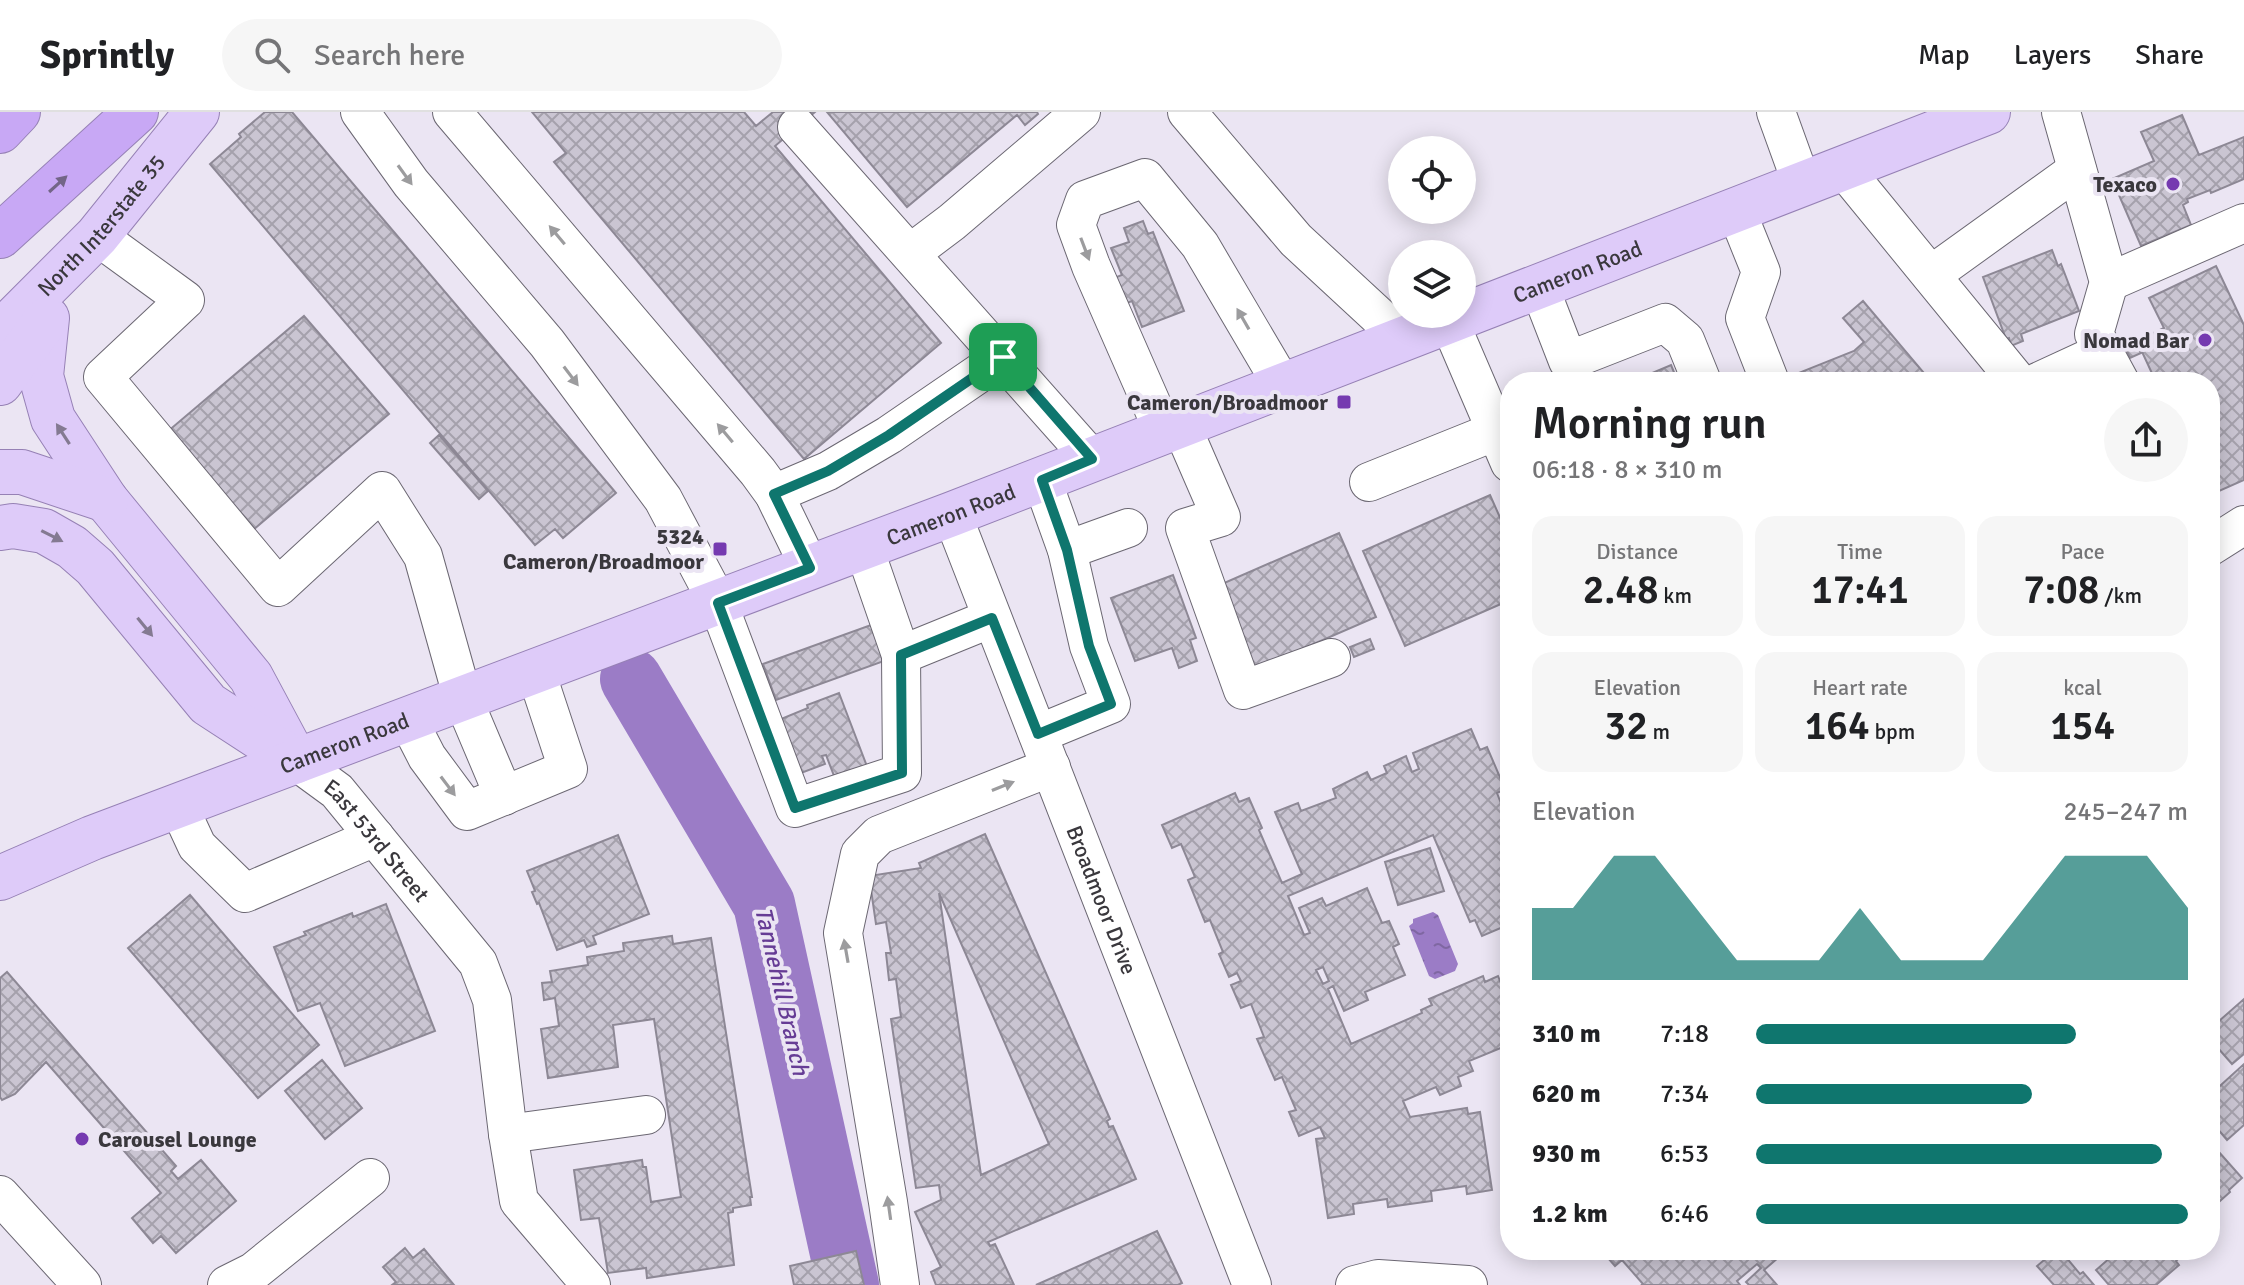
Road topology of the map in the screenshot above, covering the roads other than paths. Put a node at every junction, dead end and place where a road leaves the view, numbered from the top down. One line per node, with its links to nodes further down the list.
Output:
1 (18, 112): 12 (highway)
2 (136, 112): 18 (highway, one-way to 2)
3 (197, 112): 19 (main road, North Interstate 35)
4 (360, 112): 55 (street, one-way to 55)
5 (452, 112): 45 (street, one-way to 5)
6 (1081, 112): 20 (street)
7 (1187, 112): 29 (street)
8 (1776, 112): 15 (street)
9 (1988, 112): 13 (main road, Cameron Road)
10 (2061, 112): 14 (street)
11 (797, 127): 20 (street)
12 (0, 131)
13 (1843, 168): 15 (main road, Cameron Road); 21 (street)
14 (2077, 170): 21 (street); 22 (street)
15 (1802, 184): 16 (main road, Cameron Road)
16 (1736, 210): 23 (main road, Cameron Road); 33 (street)
17 (2244, 223): 22 (street)
18 (0, 236)
19 (97, 236): 25 (main road); 28 (main road, North Interstate 35); 60 (street)
20 (911, 253): 30 (street)
21 (1931, 275): 34 (street)
22 (2109, 282): 31 (street)
23 (1539, 286): 24 (main road, Cameron Road); 32 (street)
24 (1476, 310)
25 (47, 318): 36 (main road); 46 (main road, East 53rd Street, one-way to 25)
26 (1431, 328): 29 (main road, Cameron Road)
27 (1452, 328): 39 (street)
28 (0, 333)
29 (1403, 339): 37 (main road, Cameron Road)
30 (1003, 357): 41 (street); 45 (street)
31 (2112, 367): 35 (street)
32 (1698, 372)
33 (1766, 372)
34 (2010, 372)
35 (2087, 372)
36 (0, 383)
37 (1283, 386): 38 (main road, Cameron Road); 38 (street, one-way to 38)
38 (1172, 429): 41 (main road, Cameron Road); 58 (street)
39 (1500, 440)
40 (1500, 448): 44 (street)
41 (1092, 459): 43 (main road, Cameron Road)
42 (0, 472): 46 (main road)
43 (1042, 480): 47 (main road, Cameron Road); 53 (street)
44 (1369, 482)
45 (774, 494): 54 (street)
46 (106, 500): 63 (main road, East 53rd Street)
47 (952, 514): 52 (main road, Cameron Road); 56 (street, Broadmoor Drive)
48 (2244, 525): 51 (street)
49 (0, 528): 63 (main road, one-way to 63)
50 (1128, 528): 53 (street)
51 (2220, 540)
52 (864, 548): 54 (main road, Cameron Road); 57 (street)
53 (1067, 550): 62 (street)
54 (810, 568): 55 (main road, Cameron Road)
55 (718, 603): 57 (street); 59 (main road, Cameron Road)
56 (992, 618): 57 (street); 62 (street, Broadmoor Drive)
57 (901, 655)
58 (1331, 658)
59 (536, 672): 60 (main road, Cameron Road); 64 (street)
60 (463, 699): 61 (main road, Cameron Road); 64 (street)
61 (408, 720): 63 (main road, Cameron Road); 64 (street, one-way to 64)
62 (1044, 750): 76 (street, one-way to 62); 77 (street, Broadmoor Drive)
63 (296, 761): 65 (main road, Cameron Road); 66 (street, East 53rd Street)
64 (504, 796)
65 (178, 805): 66 (street); 67 (main road, Cameron Road)
66 (375, 837): 69 (street, East 53rd Street)
67 (0, 878)
68 (646, 1115): 69 (street)
69 (508, 1134): 75 (street, East 53rd Street)
70 (370, 1178): 74 (street)
71 (0, 1195): 73 (street)
72 (1396, 1282): 78 (street); 79 (street)
73 (82, 1285)
74 (227, 1285)
75 (591, 1285)
76 (900, 1285)
77 (1252, 1285)
78 (1355, 1285)
79 (1468, 1285)

